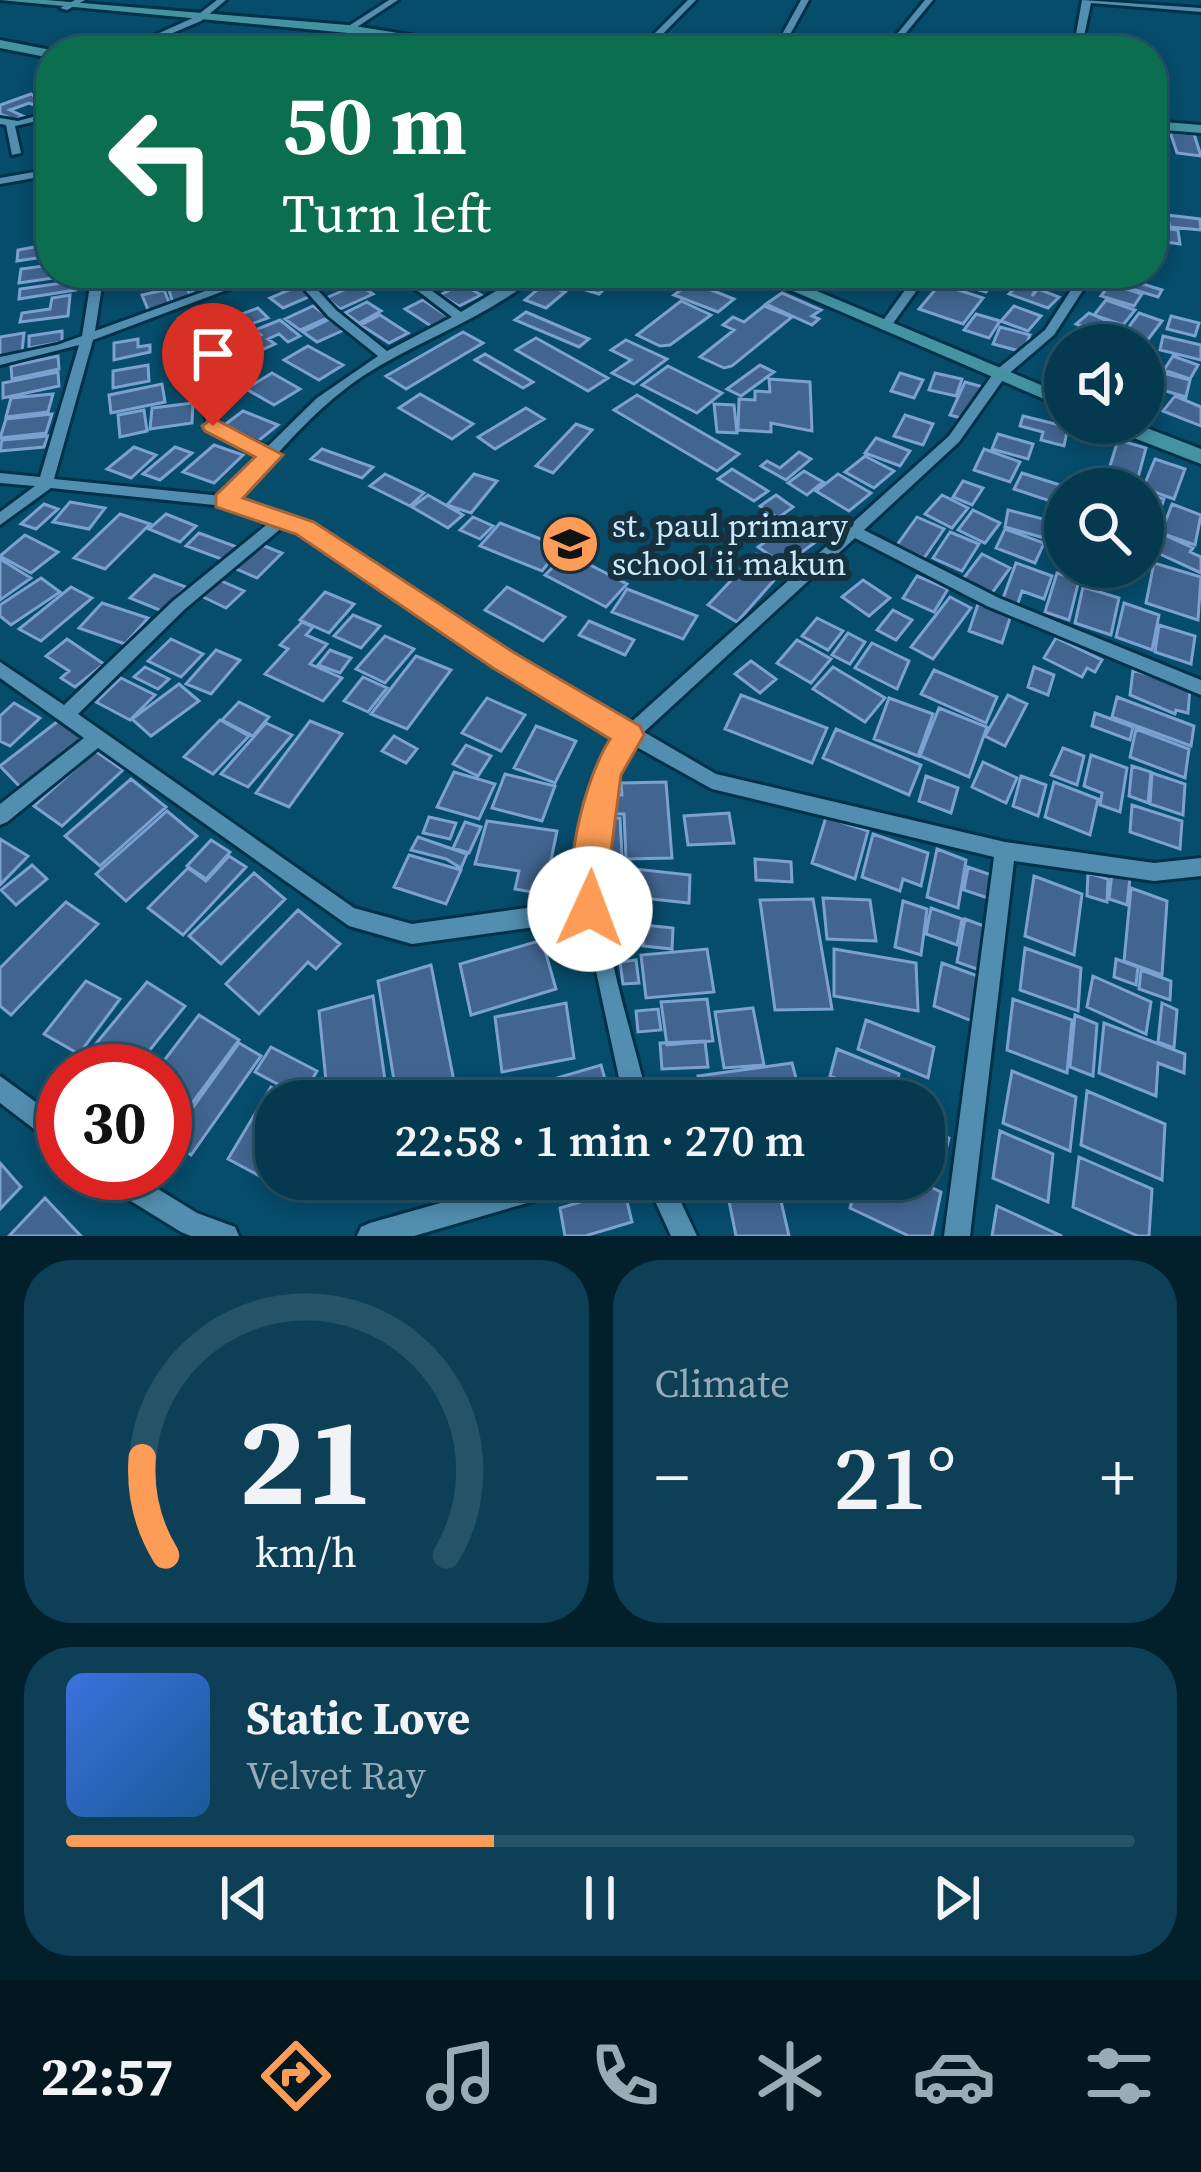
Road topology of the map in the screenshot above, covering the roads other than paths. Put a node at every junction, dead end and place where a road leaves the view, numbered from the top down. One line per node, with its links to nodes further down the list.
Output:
1 (10, 0): 9 (street)
2 (81, 0): 9 (street)
3 (222, 0): 11 (street)
4 (394, 0): 12 (street)
5 (692, 0): 15 (street)
6 (805, 0): 16 (street)
7 (929, 0): 17 (street)
8 (1087, 0): 10 (street); 18 (street)
9 (64, 8): 11 (street)
10 (1201, 10)
11 (198, 20): 12 (street); 13 (street)
12 (348, 29): 14 (street)
13 (159, 36)
14 (397, 36)
15 (656, 36)
16 (785, 36)
17 (899, 36)
18 (1080, 36)
19 (0, 44): 20 (street)
20 (36, 51)
21 (36, 117): 22 (street)
22 (5, 122): 25 (street)
23 (1167, 126): 24 (street)
24 (1201, 129)
25 (16, 153)
26 (36, 175): 27 (street)
27 (0, 181)
28 (96, 288): 38 (street)
29 (224, 288): 38 (street)
30 (310, 288): 39 (street)
31 (421, 288): 36 (street)
32 (511, 288): 36 (street)
33 (795, 288): 37 (street)
34 (912, 288): 37 (street)
35 (1078, 288): 41 (street)
36 (462, 319): 39 (street)
37 (885, 326): 41 (street)
38 (88, 336): 40 (street); 48 (street)
39 (388, 358): 45 (street)
40 (0, 361)
41 (1000, 374): 42 (street); 52 (street)
42 (1044, 393)
43 (208, 396): 45 (street)
44 (1164, 443): 46 (street)
45 (271, 455): 49 (street)
46 (1201, 458)
47 (2, 479): 48 (street)
48 (46, 486): 49 (street); 51 (street)
49 (225, 501): 50 (street)
50 (284, 519): 55 (street); 56 (street)
51 (0, 520)
52 (856, 532): 54 (street); 56 (street)
53 (0, 669): 55 (street)
54 (1201, 688)
55 (64, 716): 57 (street)
56 (629, 735): 59 (street); 61 (street)
57 (97, 739): 58 (street); 61 (street)
58 (0, 816)
59 (1005, 851): 60 (street); 71 (street)
60 (1201, 867)
61 (590, 909): 62 (street)
62 (631, 1080)
63 (0, 1088): 64 (street)
64 (36, 1116)
65 (153, 1200): 68 (street)
66 (495, 1200): 69 (street)
67 (667, 1200): 70 (street)
68 (226, 1236)
69 (370, 1236)
70 (683, 1236)
71 (957, 1236)

